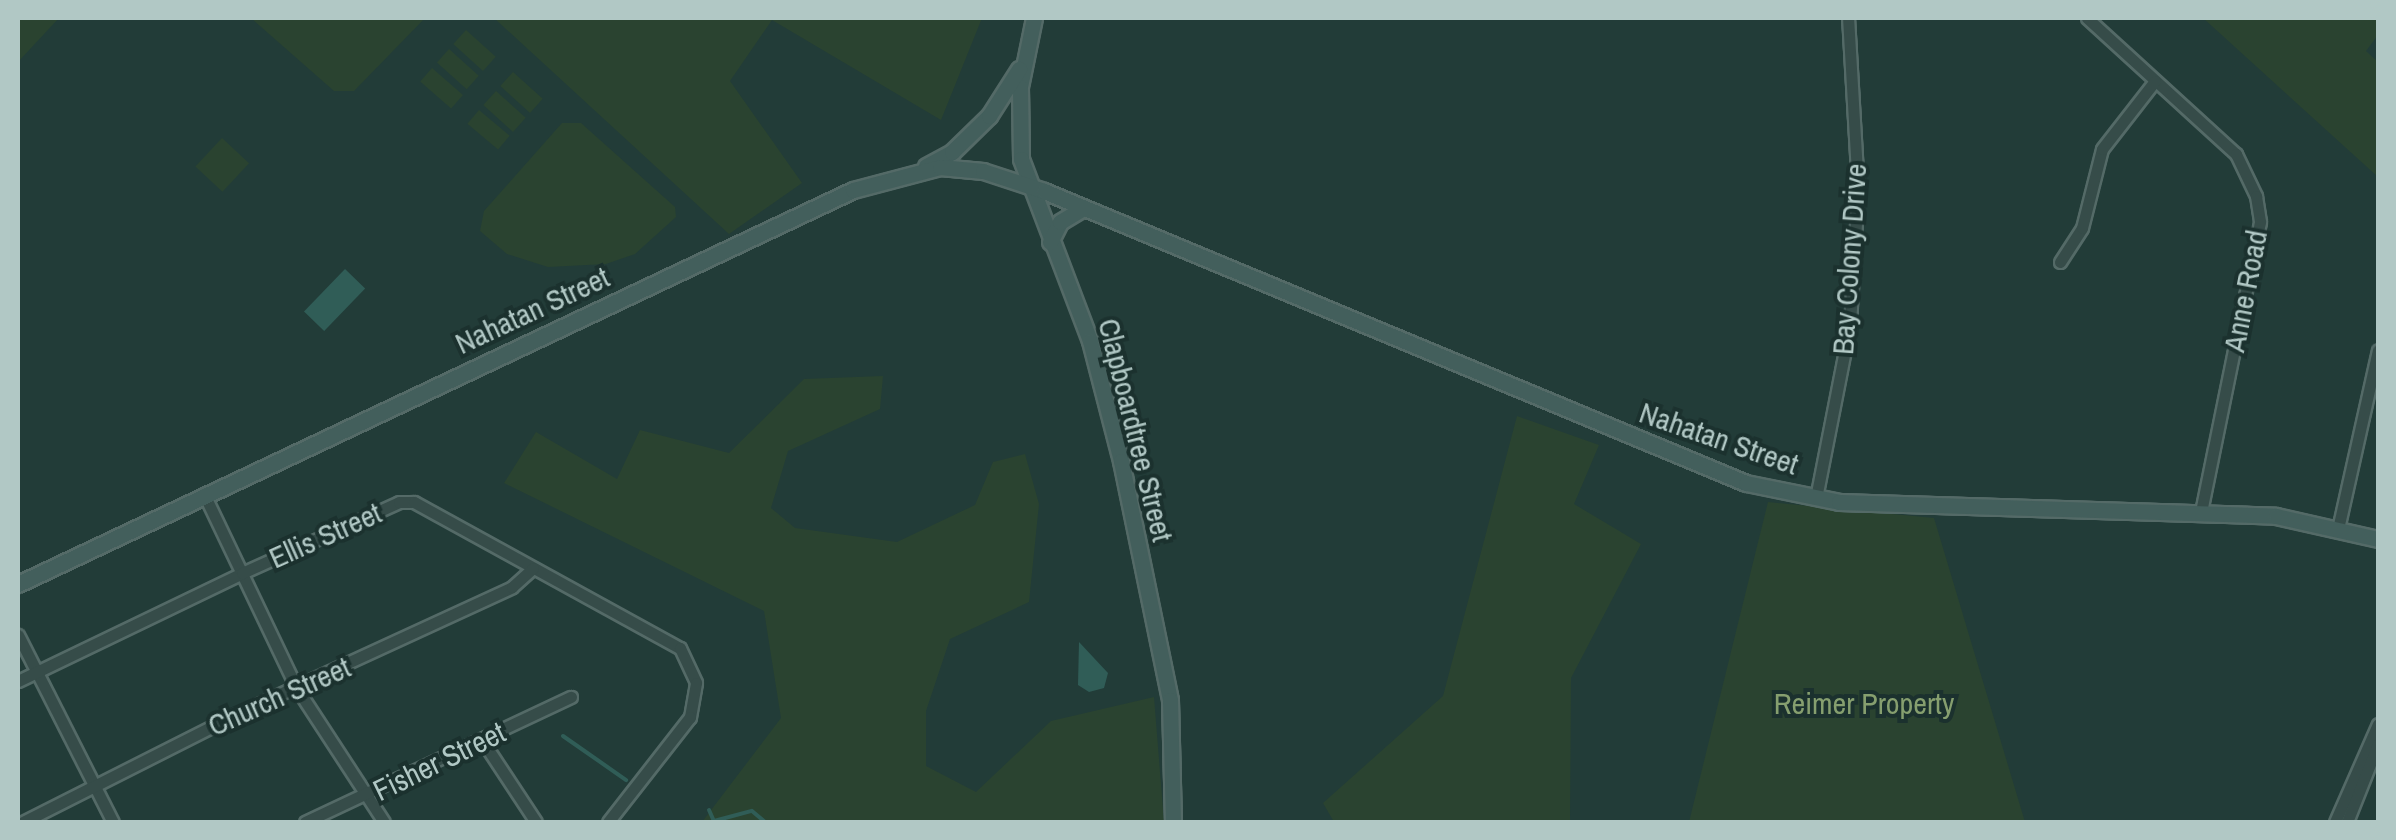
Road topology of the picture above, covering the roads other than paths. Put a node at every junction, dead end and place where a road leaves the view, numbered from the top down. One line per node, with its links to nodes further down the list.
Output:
1 (1034, 18): 4 (main road, Clapboardtree Street)
2 (1848, 18): 13 (street, Bay Colony Drive)
3 (2087, 18): 5 (street, Anne Road)
4 (1026, 58): 6 (main road, Clapboardtree Street); 7 (main road, Clapboardtree Street)
5 (2155, 81): 10 (street); 14 (street, Anne Road)
6 (918, 169): 7 (main road, Nahatan Street); 12 (main road, Nahatan Street)
7 (1029, 186): 8 (main road, Nahatan Street); 9 (main road, Clapboardtree Street)
8 (1084, 208): 9 (main road); 13 (main road, Nahatan Street)
9 (1050, 242): 36 (main road, Clapboardtree Street)
10 (2060, 262)
11 (2378, 350): 15 (street)
12 (204, 494): 18 (street); 19 (main road, Nahatan Street)
13 (1816, 498): 14 (main road, Nahatan Street)
14 (2201, 512): 15 (main road, Nahatan Street)
15 (2338, 529): 16 (main road, Nahatan Street)
16 (2378, 538)
17 (532, 568): 18 (street, Ellis Street); 23 (street, Church Street); 35 (street, Ellis Street)
18 (242, 572): 21 (street, Ellis Street); 23 (street)
19 (18, 584)
20 (18, 635): 21 (street)
21 (35, 672): 22 (street, Ellis Street); 28 (street)
22 (18, 681)
23 (296, 686): 28 (street, Church Street); 29 (street)
24 (572, 697): 26 (street, Fisher Street)
25 (2378, 724): 37 (street)
26 (482, 740): 29 (street, Fisher Street); 34 (street)
27 (2378, 744): 38 (street)
28 (91, 786): 30 (street, Church Street); 31 (street)
29 (367, 794): 32 (street, Fisher Street); 33 (street)
30 (23, 822)
31 (113, 822)
32 (305, 822)
33 (384, 822)
34 (536, 822)
35 (608, 822)
36 (1173, 822)
37 (2335, 822)
38 (2347, 822)

